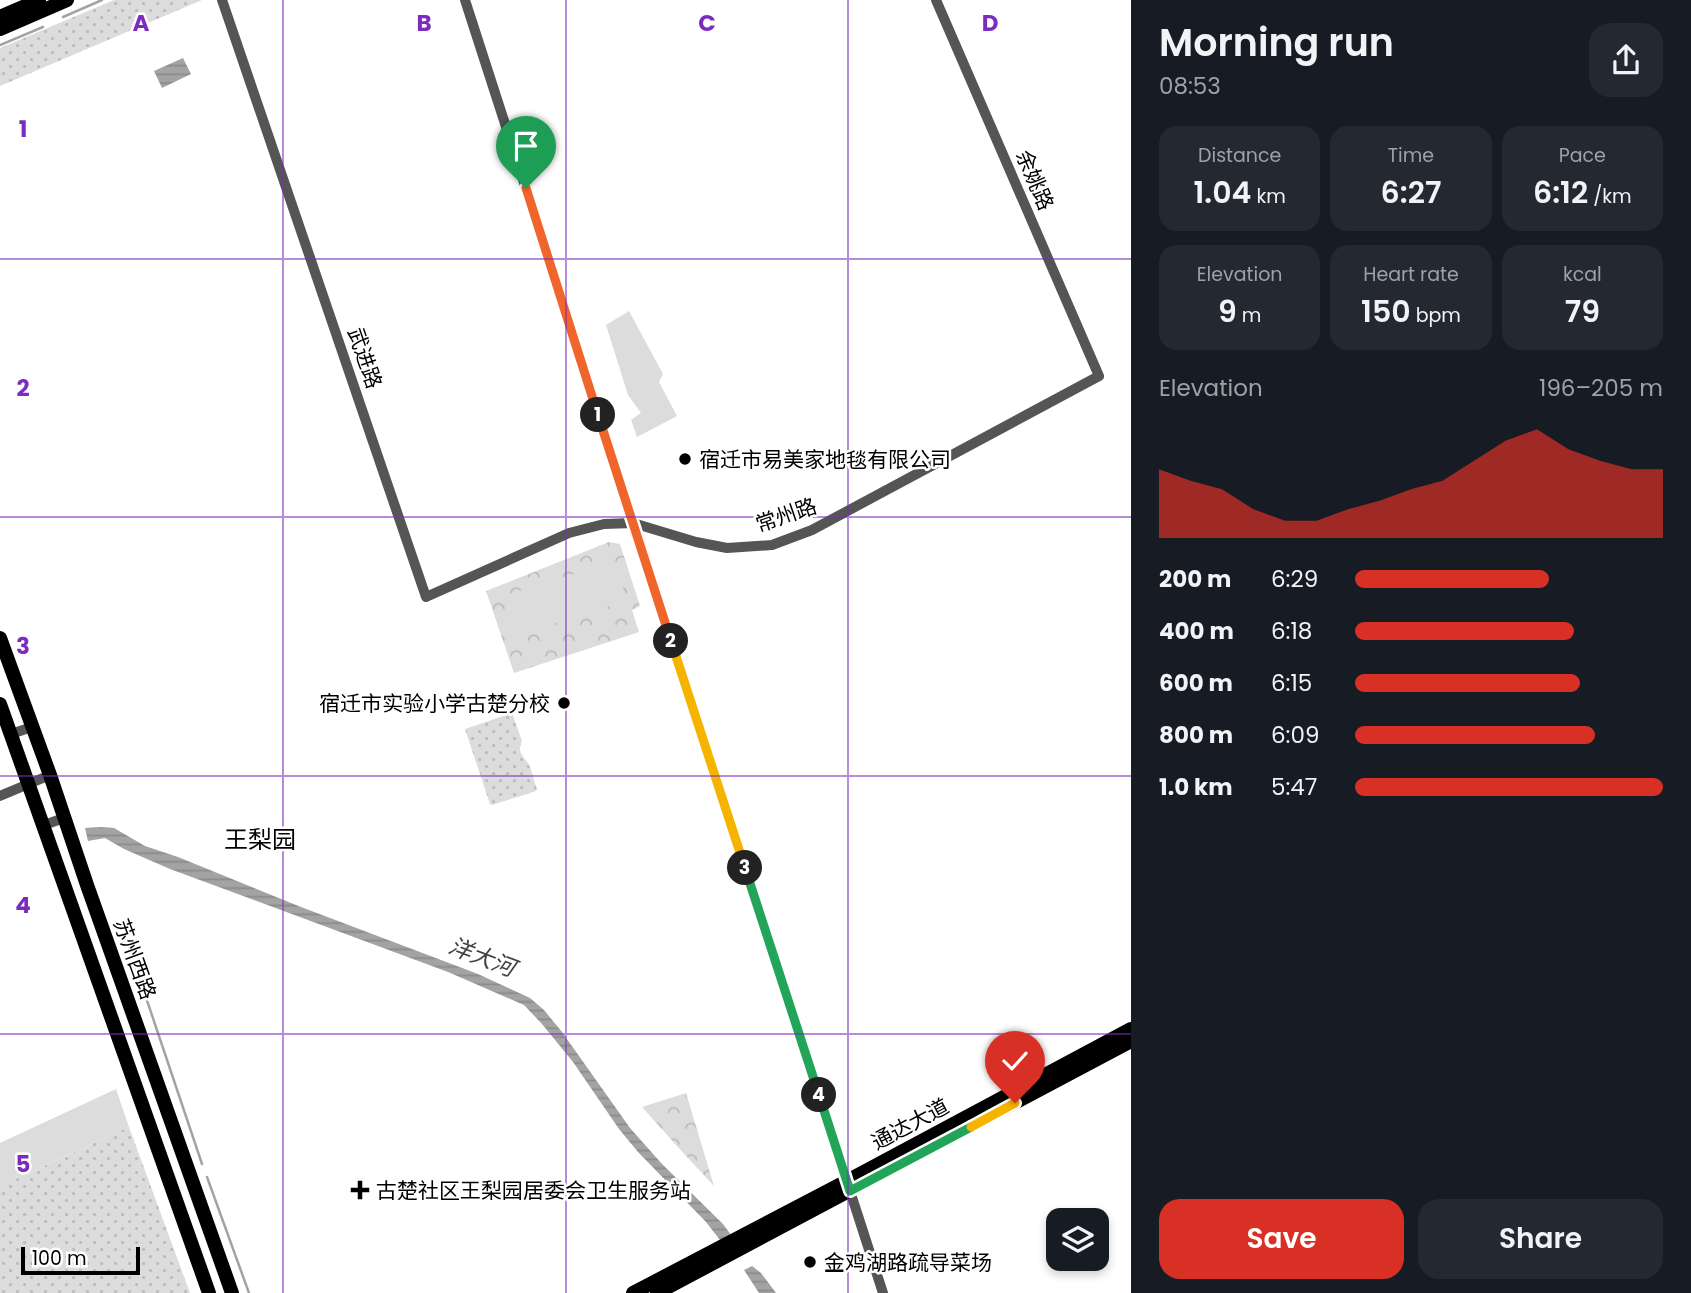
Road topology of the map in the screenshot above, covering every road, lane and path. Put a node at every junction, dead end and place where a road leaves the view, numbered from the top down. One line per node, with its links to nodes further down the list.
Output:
1 (39, 0): 6 (main road)
2 (67, 0): 7 (main road)
3 (222, 0): 10 (street, 武进路)
4 (465, 0): 9 (street)
5 (936, 0): 8 (street, 余姚路)
6 (0, 17)
7 (0, 29)
8 (1099, 376): 9 (street, 常州路)
9 (633, 523): 10 (street, 常州路); 22 (street)
10 (426, 597)
11 (0, 638): 13 (main road, 苏州西路)
12 (0, 704): 14 (main road, 苏州西路)
13 (32, 727): 14 (street); 15 (main road, 苏州西路)
14 (11, 734): 16 (main road, 苏州西路)
15 (50, 775): 16 (street); 18 (main road, 苏州西路)
16 (29, 783): 17 (street); 19 (main road, 苏州西路)
17 (0, 796)
18 (64, 818): 19 (street); 24 (main road, 苏州西路)
19 (44, 825): 23 (main road, 苏州西路)
20 (1131, 1029): 22 (main road, 通达大道)
21 (1131, 1041): 22 (main road, 通达大道)
22 (848, 1186): 25 (main road, 通达大道); 26 (main road, 通达大道); 27 (street)
23 (209, 1293)
24 (232, 1293)
25 (632, 1293)
26 (657, 1293)
27 (883, 1293)

